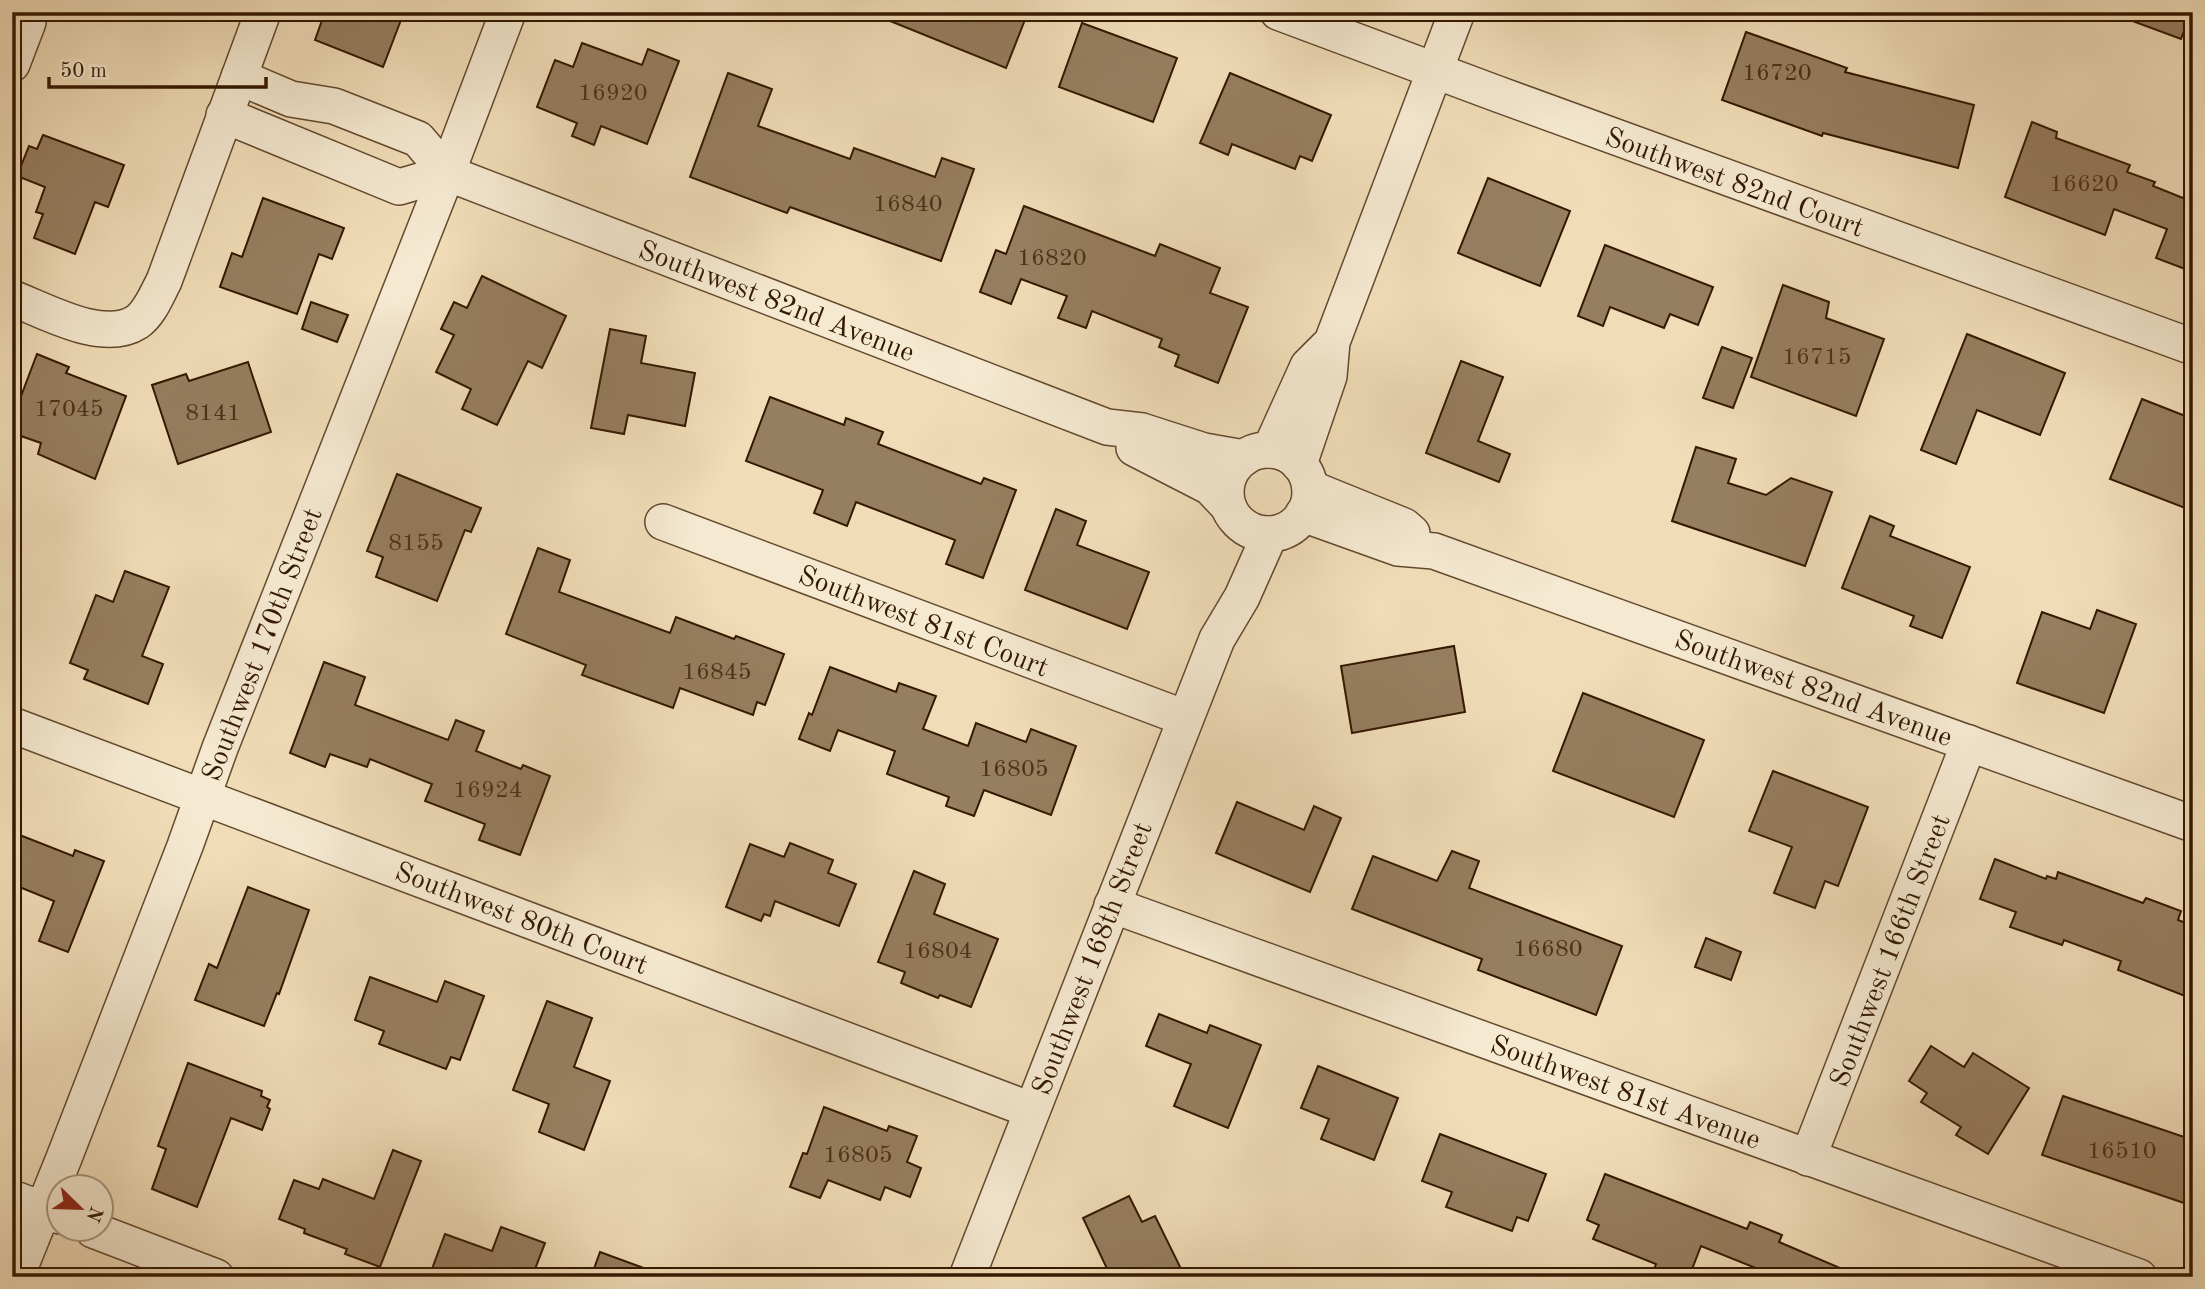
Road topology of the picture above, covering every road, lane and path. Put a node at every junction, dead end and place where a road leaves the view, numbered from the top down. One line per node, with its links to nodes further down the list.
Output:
1 (263, 12): 8 (street)
2 (508, 12): 10 (street, Southwest 170th Street)
3 (1278, 12): 7 (street, Southwest 82nd Court)
4 (1457, 12): 7 (street)
5 (28, 22): 6 (street)
6 (12, 64)
7 (1434, 71): 12 (street, Southwest 82nd Court); 14 (street)
8 (239, 77): 9 (street); 10 (street, Southwest 82nd Avenue)
9 (224, 116): 10 (street); 11 (street)
10 (447, 173): 13 (street, Southwest 82nd Avenue); 20 (street, Southwest 170th Street)
11 (12, 298)
12 (2193, 347)
13 (1107, 427): 14 (street, Southwest 82nd Avenue); 16 (street, Southwest 82nd Avenue)
14 (1285, 475): 16 (street); 16 (street, Southwest 168th Street); 19 (street, Southwest 82nd Avenue)
15 (663, 522): 17 (street, Southwest 81st Court)
16 (1247, 522): 17 (street, Southwest 168th Street)
17 (1185, 719): 22 (street, Southwest 168th Street)
18 (12, 724): 20 (street, Southwest 80th Court)
19 (1969, 743): 21 (street, Southwest 82nd Avenue); 24 (street, Southwest 166th Street)
20 (203, 796): 23 (street, Southwest 80th Court); 25 (street, Southwest 170th Street)
21 (2193, 824)
22 (1112, 905): 23 (street, Southwest 168th Street); 24 (street, Southwest 81st Avenue)
23 (1031, 1110): 29 (street, Southwest 168th Street)
24 (1808, 1158): 30 (street, Southwest 81st Avenue)
25 (38, 1208): 27 (street, Southwest 170th Street)
26 (116, 1239): 28 (street)
27 (16, 1277)
28 (216, 1277)
29 (967, 1277)
30 (2139, 1277)

